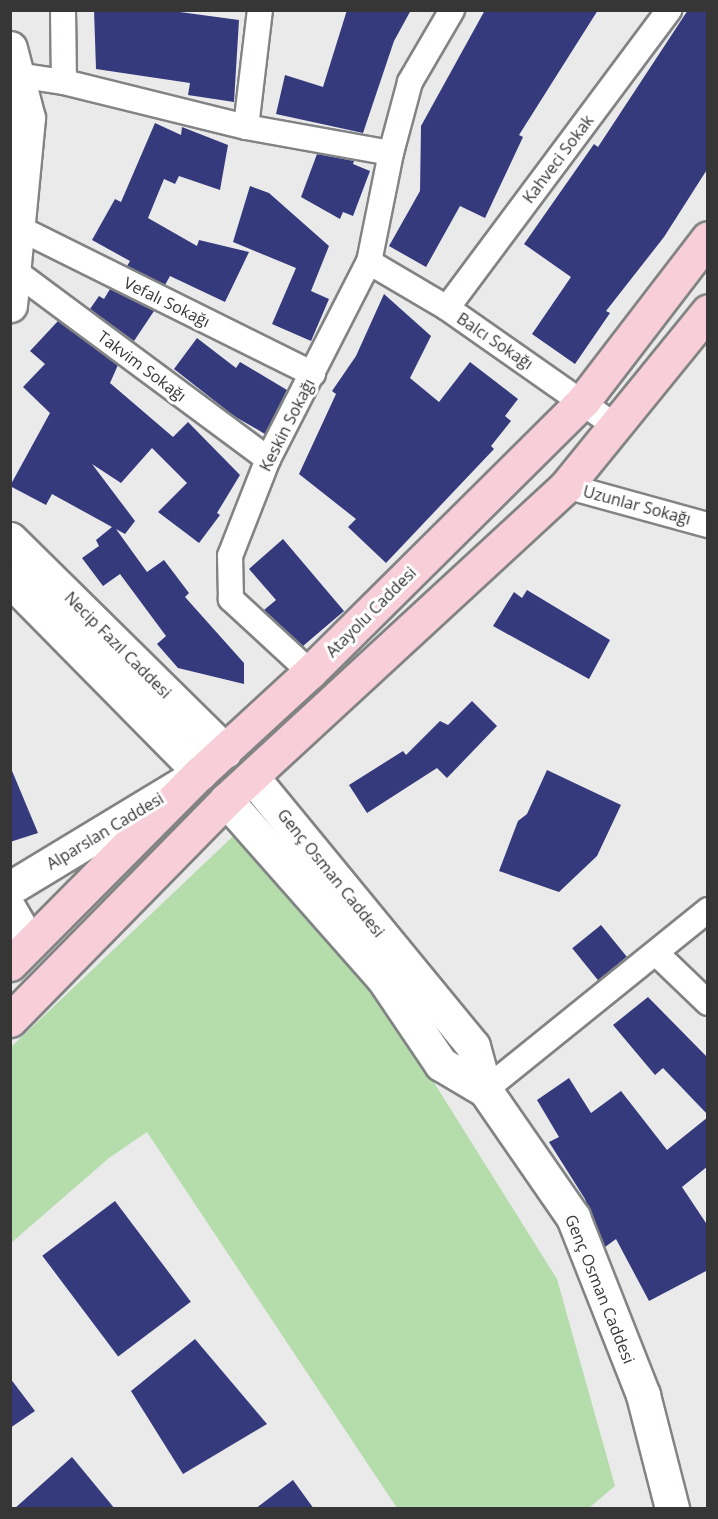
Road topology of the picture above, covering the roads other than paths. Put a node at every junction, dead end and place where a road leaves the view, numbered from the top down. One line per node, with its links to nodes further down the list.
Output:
1 (63, 10): 6 (street)
2 (260, 10): 7 (street)
3 (452, 10): 8 (street, Keskin Sokağı)
4 (669, 10): 14 (street, Kahveci Sokak)
5 (13, 66): 6 (street); 9 (street)
6 (64, 82): 7 (street)
7 (246, 127): 8 (street)
8 (391, 153): 11 (street, Keskin Sokağı)
9 (21, 229): 12 (street); 16 (street, Vefalı Sokağı)
10 (708, 238): 17 (main road, Atayolu Caddesi)
11 (369, 262): 14 (street, Balcı Sokağı); 16 (street, Keskin Sokağı)
12 (16, 272): 13 (street); 19 (street, Takvim Sokağı)
13 (10, 305)
14 (447, 308): 17 (street, Balcı Sokağı)
15 (708, 311): 18 (main road)
16 (314, 374): 19 (street, Keskin Sokağı)
17 (583, 401): 18 (street, Balcı Sokağı); 24 (main road, Atayolu Caddesi)
18 (617, 427): 20 (main road)
19 (268, 459): 24 (street, Keskin Sokağı)
20 (566, 486): 21 (street, Uzunlar Sokağı); 27 (main road)
21 (708, 525)
22 (10, 539): 25 (street, Necip Fazıl Caddesi)
23 (10, 580): 26 (street, Necip Fazıl Caddesi)
24 (310, 672): 25 (main road, Atayolu Caddesi)
25 (225, 751): 26 (main road, Atayolu Caddesi); 27 (main road)
26 (200, 773): 28 (main road); 29 (street, Alparslan Caddesi); 33 (main road, Atayolu Caddesi)
27 (252, 777): 28 (main road); 36 (street, Genç Osman Caddesi)
28 (226, 800): 35 (main road); 36 (street, Genç Osman Caddesi)
29 (10, 888)
30 (10, 910): 33 (street)
31 (708, 910): 32 (street)
32 (656, 953): 34 (street); 36 (street)
33 (20, 954)
34 (708, 1004)
35 (10, 1020)
36 (485, 1090): 37 (street, Genç Osman Caddesi)
37 (672, 1509)

